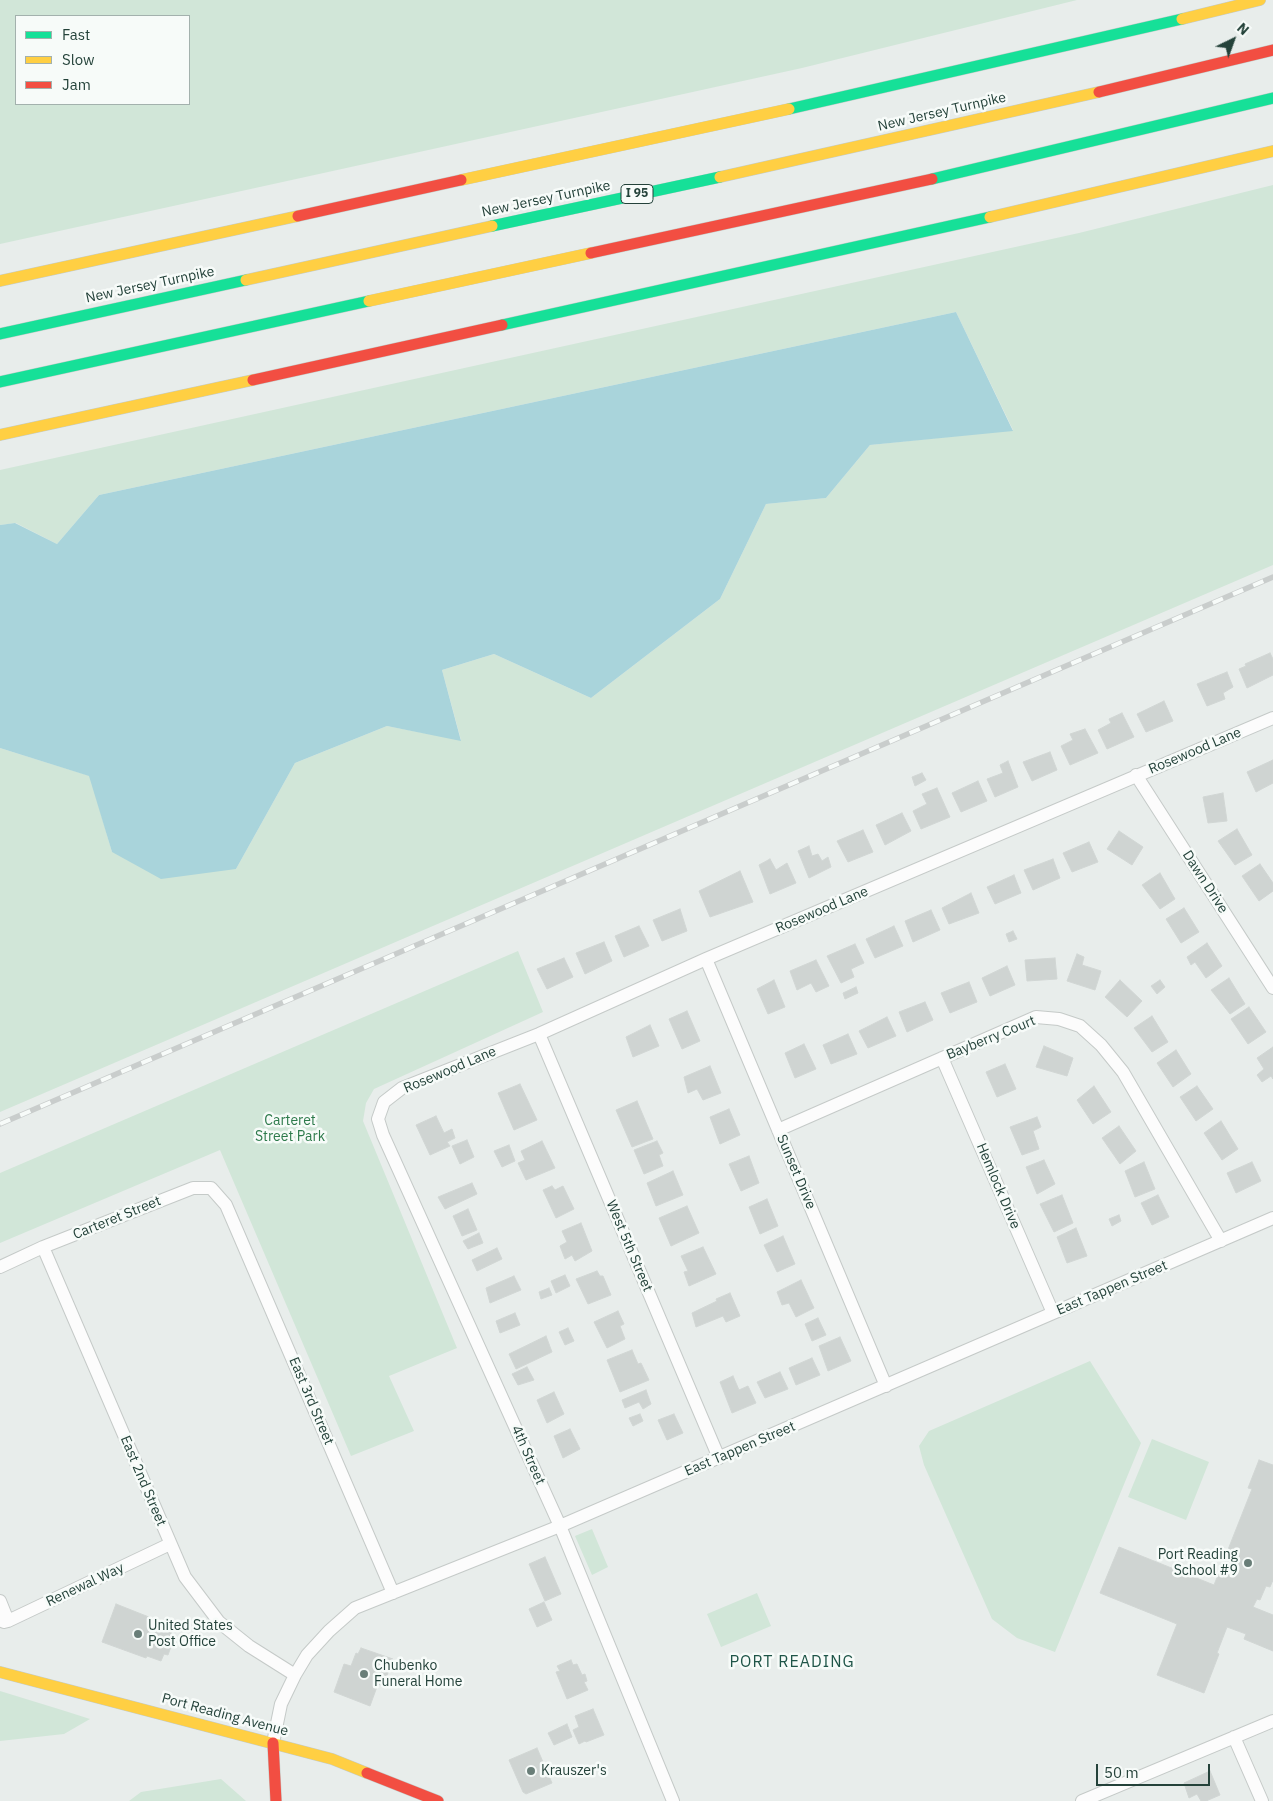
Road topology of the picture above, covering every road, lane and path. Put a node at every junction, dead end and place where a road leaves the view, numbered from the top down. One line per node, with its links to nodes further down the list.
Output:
1 (1260, 0): 5 (main road)
2 (1273, 50): 6 (main road, New Jersey Turnpike / I 95)
3 (1273, 98): 7 (main road)
4 (1273, 151): 8 (main road)
5 (0, 281)
6 (0, 334)
7 (0, 382)
8 (0, 435)
9 (1273, 718): 10 (street, Rosewood Lane)
10 (1136, 775): 11 (street, Rosewood Lane); 12 (street, Dawn Drive)
11 (706, 959): 13 (street, Rosewood Lane); 16 (street, Sunset Drive)
12 (1273, 988)
13 (539, 1034): 15 (street, Rosewood Lane); 24 (street, West 5th Street)
14 (942, 1058): 16 (street, Bayberry Court); 19 (street, Bayberry Court); 22 (street, Hemlock Drive)
15 (380, 1112): 25 (street, 4th Street)
16 (778, 1130): 23 (street, Sunset Drive)
17 (228, 1210): 20 (street, Carteret Street); 27 (street, East 3rd Street)
18 (1273, 1218): 19 (street, East Tappen Street)
19 (1221, 1241): 22 (street, East Tappen Street)
20 (43, 1247): 21 (street, Carteret Street); 26 (street, East 2nd Street)
21 (0, 1267)
22 (1053, 1313): 23 (street, East Tappen Street)
23 (886, 1386): 24 (street, East Tappen Street)
24 (719, 1458): 25 (street, East Tappen Street)
25 (560, 1526): 27 (street, East Tappen Street); 37 (street, 4th Street)
26 (170, 1544): 29 (street, Renewal Way); 31 (street, East 2nd Street)
27 (393, 1593): 31 (street, East Tappen Street)
28 (0, 1601): 29 (street)
29 (4, 1620)
30 (0, 1672): 34 (main road, Port Reading Avenue)
31 (295, 1675): 34 (street, East Tappen Street)
32 (1273, 1721): 33 (street)
33 (1234, 1738): 38 (street); 39 (street)
34 (273, 1743): 35 (main road); 36 (main road, Port Reading Avenue)
35 (276, 1801)
36 (438, 1801)
37 (673, 1801)
38 (1082, 1801)
39 (1262, 1801)

